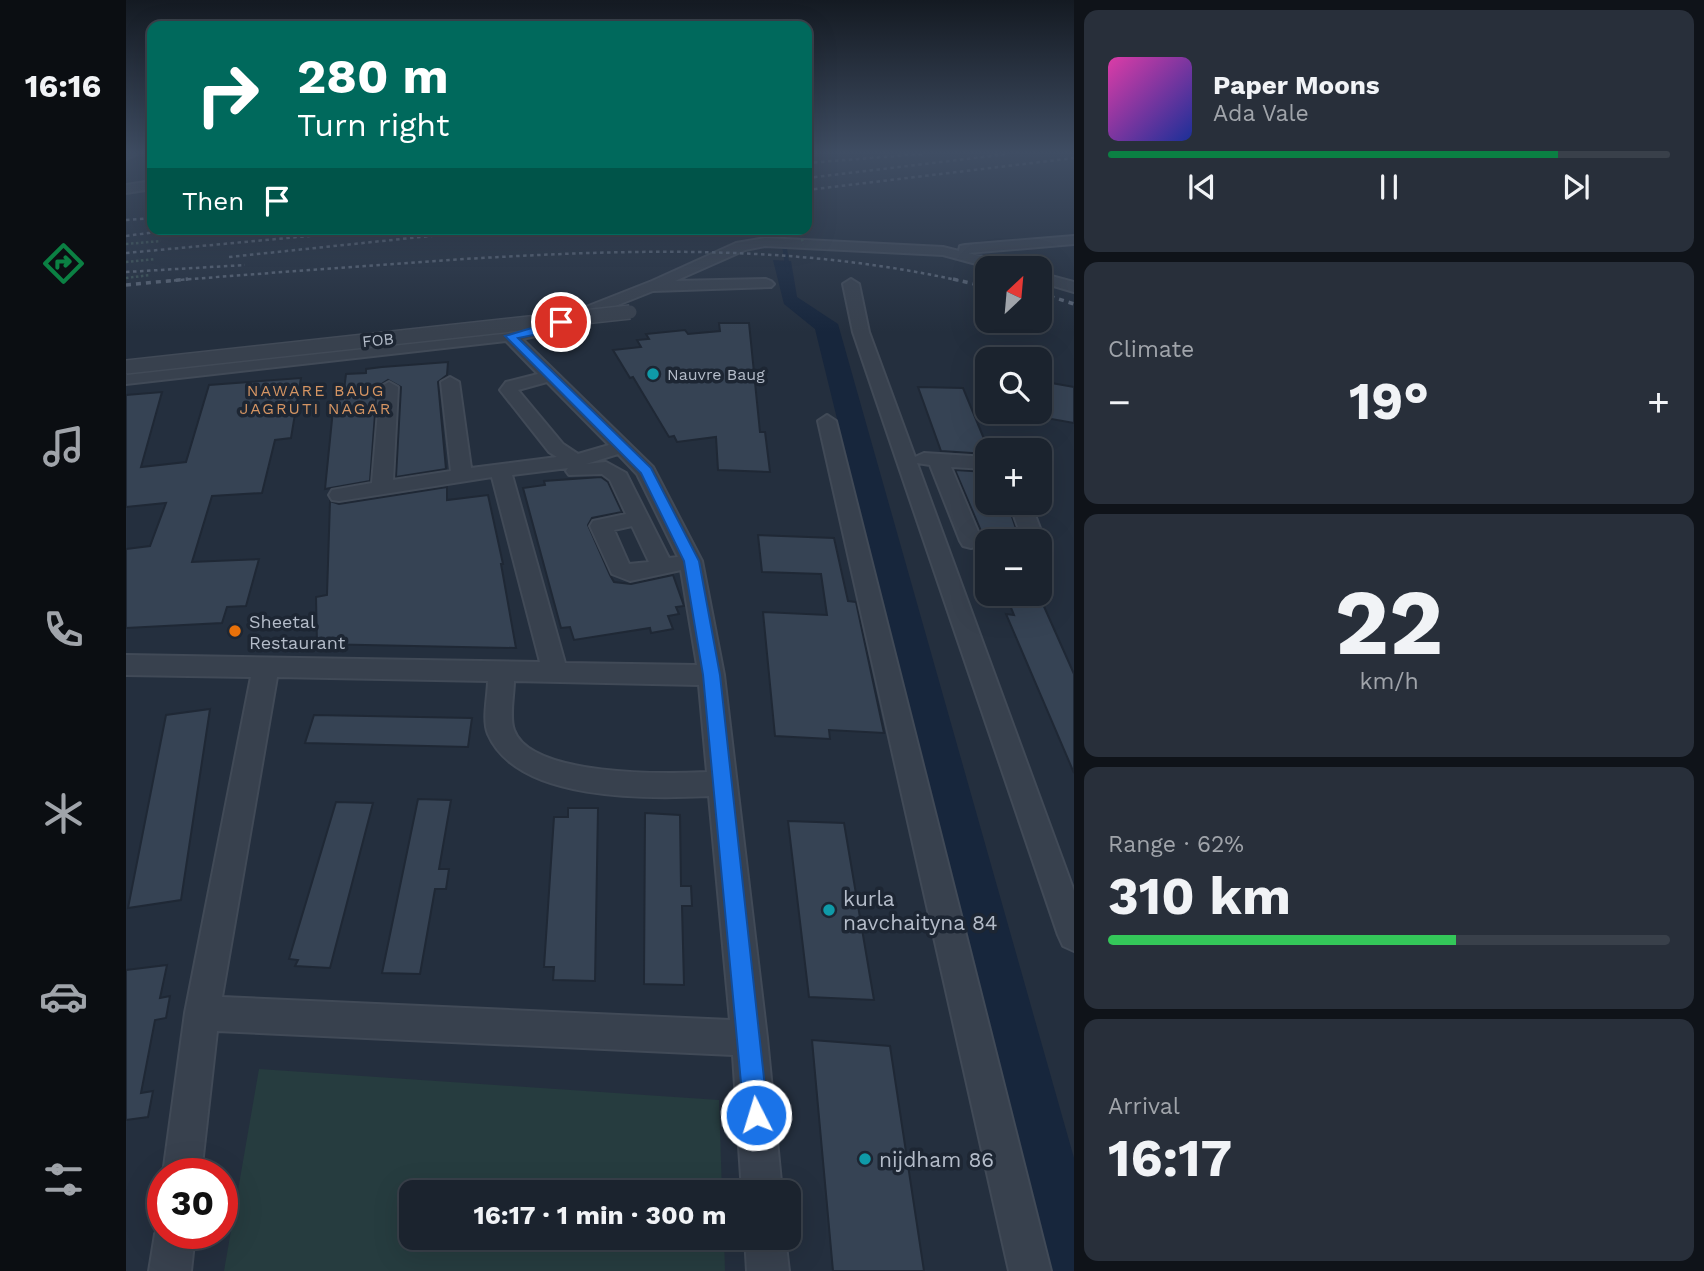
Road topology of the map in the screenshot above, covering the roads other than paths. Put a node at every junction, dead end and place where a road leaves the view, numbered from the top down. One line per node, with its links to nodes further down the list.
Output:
1 (800, 239): 3 (street); 8 (street)
2 (1074, 240): 3 (street)
3 (943, 251): 4 (street)
4 (975, 259)
5 (1052, 280): 9 (street)
6 (766, 284): 8 (street)
7 (851, 284): 19 (street)
8 (651, 286): 11 (street)
9 (1074, 287)
10 (630, 312): 12 (street, FOB, bridge)
11 (510, 336): 13 (street); 14 (street)
12 (126, 368)
13 (550, 376): 18 (street); 21 (street)
14 (126, 379)
15 (450, 382): 23 (street)
16 (389, 387): 25 (street)
17 (827, 421): 50 (street)
18 (622, 447): 21 (street); 33 (street)
19 (905, 457): 20 (street); 27 (street)
20 (938, 460): 22 (street); 28 (street)
21 (575, 461): 24 (street)
22 (975, 462)
23 (462, 475): 24 (street); 25 (street)
24 (502, 477): 29 (street); 38 (street)
25 (382, 488): 26 (street)
26 (339, 495)
27 (920, 499): 28 (street); 31 (street)
28 (955, 501): 30 (street)
29 (640, 519): 34 (street); 34 (street)
30 (975, 534)
31 (934, 540): 32 (street); 41 (street)
32 (975, 541)
33 (691, 561): 34 (street); 39 (street)
34 (662, 566)
35 (126, 665): 36 (street)
36 (266, 666): 37 (street); 42 (street)
37 (502, 670): 38 (street); 40 (street)
38 (555, 671): 39 (street)
39 (711, 675): 40 (street)
40 (723, 783): 43 (street)
41 (1074, 935)
42 (202, 1013): 43 (street); 44 (street)
43 (749, 1038): 45 (street)
44 (184, 1158)
45 (761, 1180)
46 (173, 1249): 48 (street)
47 (766, 1250): 49 (street)
48 (170, 1271)
49 (768, 1271)
50 (1030, 1271)

